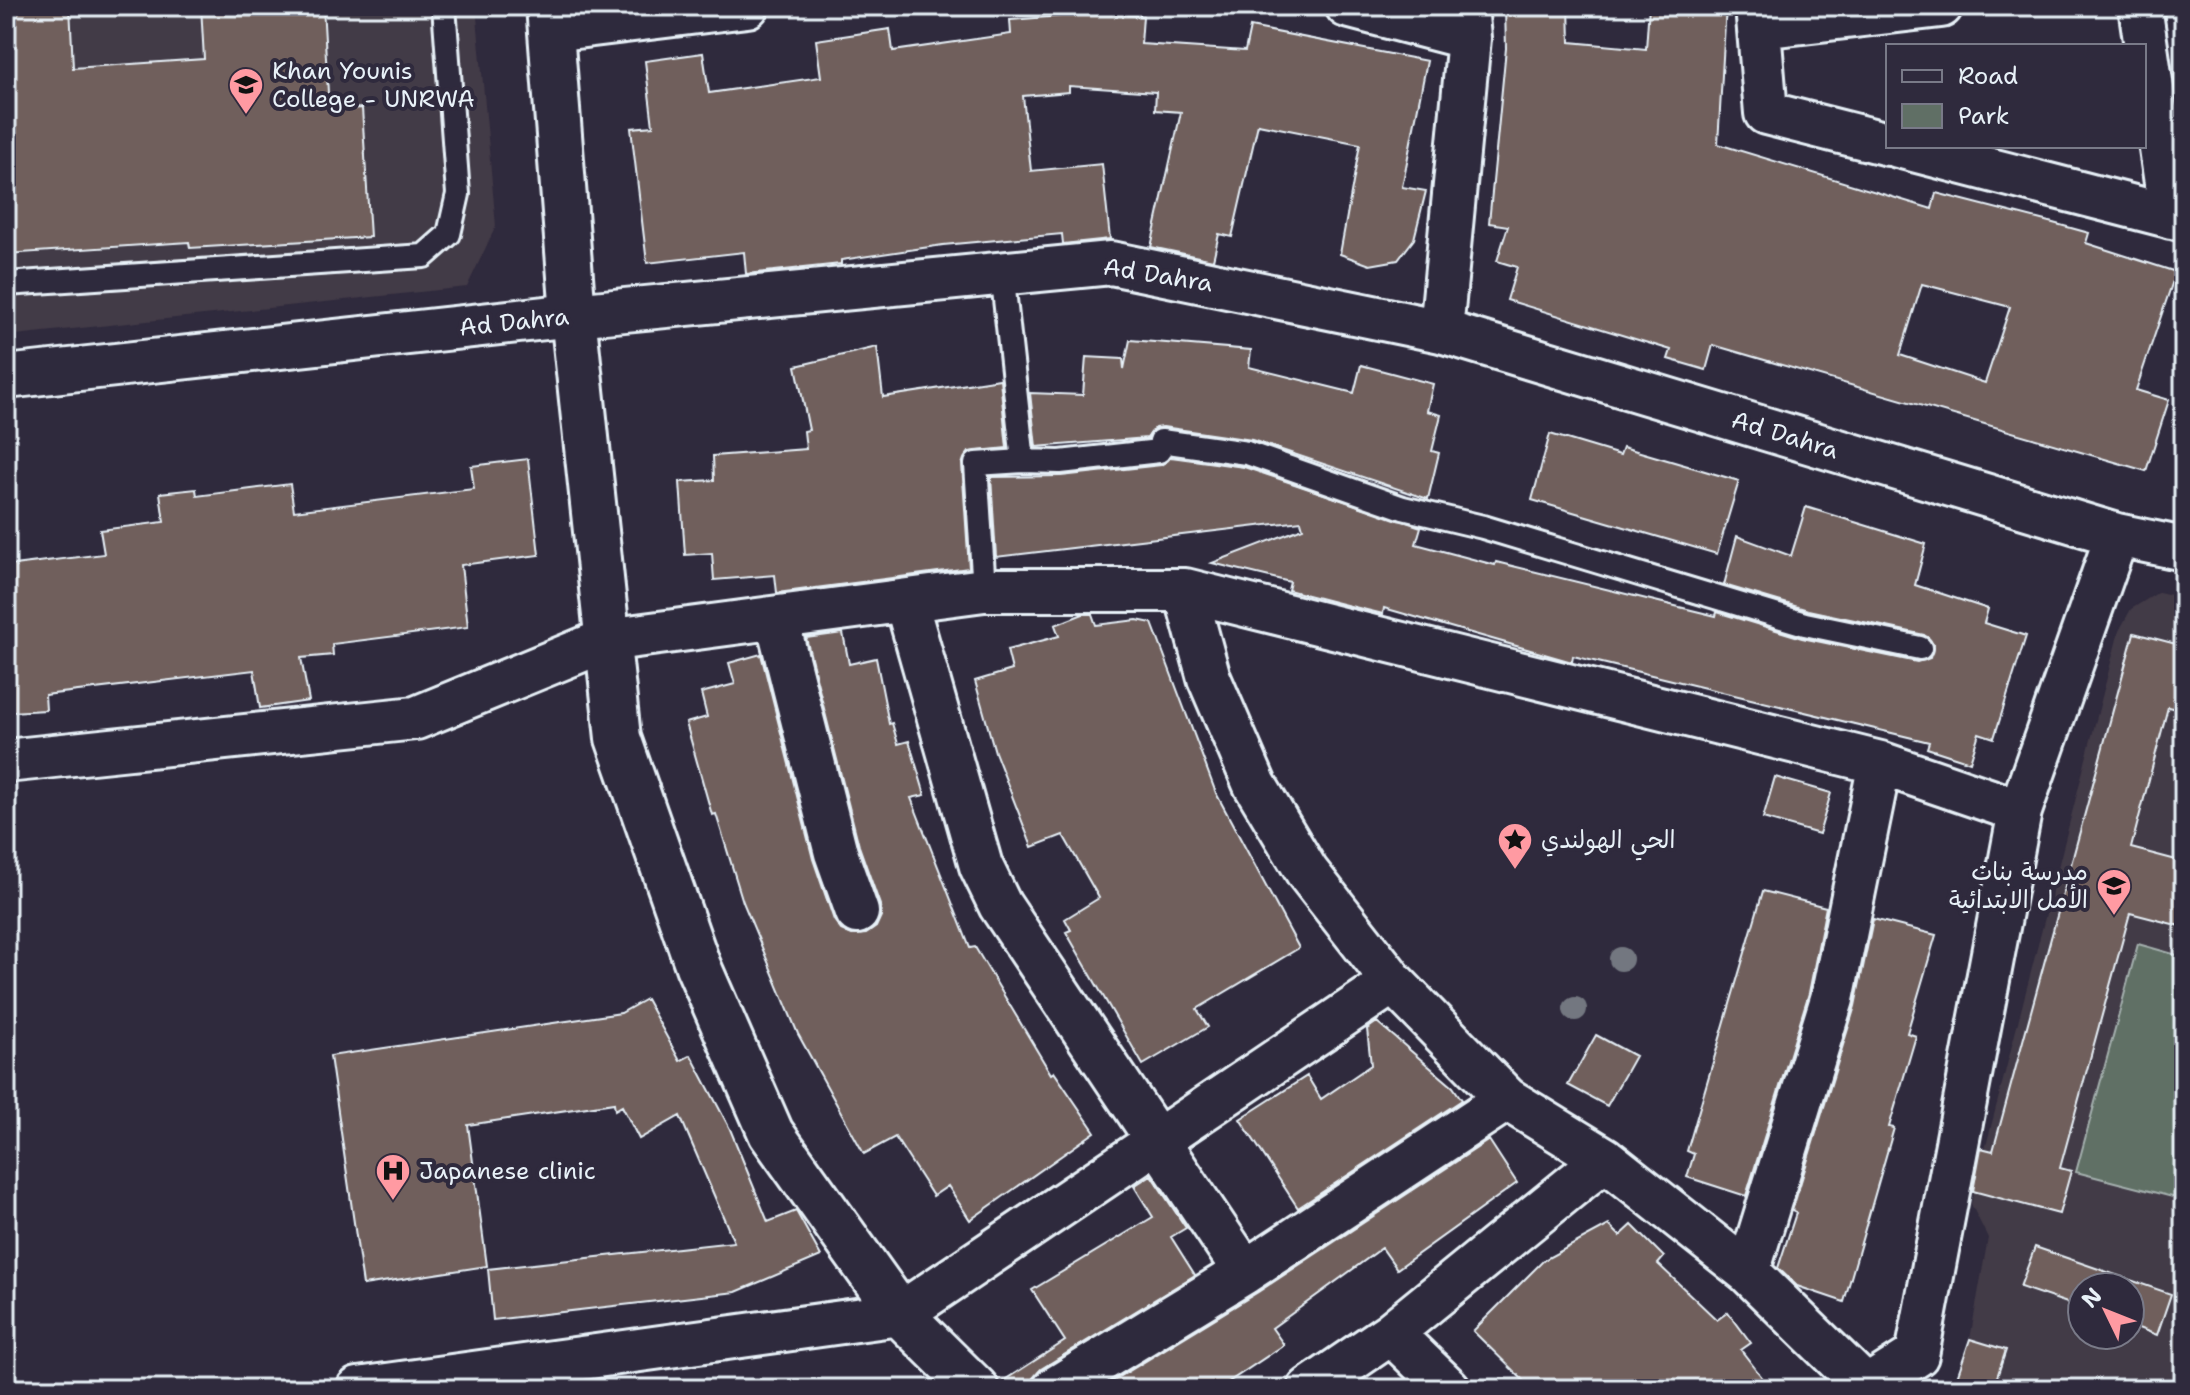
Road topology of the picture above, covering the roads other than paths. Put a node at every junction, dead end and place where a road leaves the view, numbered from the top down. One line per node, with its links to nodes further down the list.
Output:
1 (444, 6): 13 (lane)
2 (747, 6): 7 (street)
3 (1347, 6): 8 (street)
4 (1941, 6): 6 (street)
5 (2140, 6): 11 (street)
6 (1758, 17): 9 (street)
7 (550, 18): 14 (street)
8 (1468, 22): 15 (street)
9 (1886, 143)
10 (1906, 148): 11 (street)
11 (2177, 218)
12 (1002, 272): 14 (street, Ad Dahra); 15 (street, Ad Dahra); 17 (lane)
13 (6, 284)
14 (573, 315): 16 (street, Ad Dahra); 24 (street)
15 (1441, 331): 18 (street, Ad Dahra)
16 (6, 377)
17 (1023, 461): 20 (lane); 25 (lane)
18 (2117, 535): 19 (street, Ad Dahra); 28 (street)
19 (2184, 549)
20 (984, 590): 21 (street); 22 (street)
21 (1185, 590): 27 (street); 30 (street)
22 (906, 602): 23 (street); 32 (street)
23 (777, 619): 24 (street); 29 (street)
24 (606, 640): 26 (street); 36 (street)
25 (1920, 648)
26 (6, 761)
27 (1880, 763): 28 (street); 35 (street)
28 (2020, 811): 38 (street)
29 (857, 912)
30 (1393, 982): 31 (street); 32 (street)
31 (1507, 1099): 33 (street); 34 (street)
32 (1158, 1138): 34 (street); 36 (street)
33 (1605, 1159): 35 (street); 37 (street)
34 (1245, 1272): 41 (street)
35 (1748, 1272): 38 (street)
36 (900, 1314): 39 (street); 40 (street)
37 (1391, 1333): 42 (street); 43 (street)
38 (1868, 1388)
39 (358, 1389)
40 (976, 1389)
41 (1054, 1389)
42 (1309, 1389)
43 (1449, 1389)

